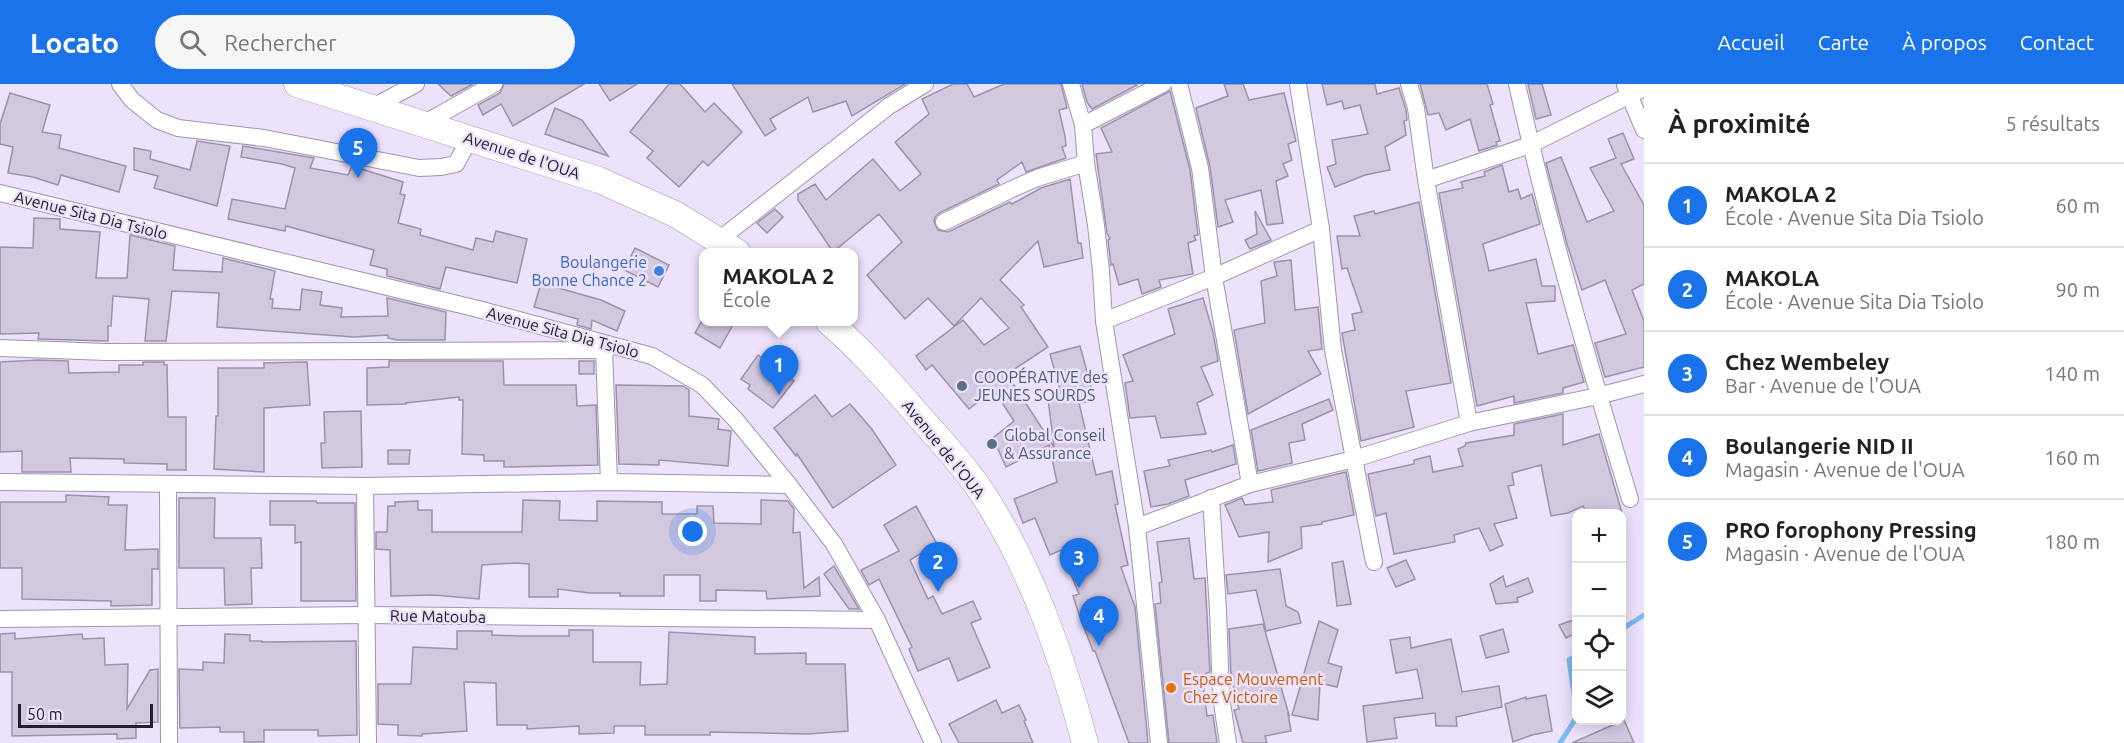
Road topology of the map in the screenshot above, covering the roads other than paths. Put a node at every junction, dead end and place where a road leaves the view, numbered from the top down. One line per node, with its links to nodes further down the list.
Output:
1 (120, 84): 17 (street)
2 (297, 84): 13 (main road, Avenue de l'OUA)
3 (416, 84): 13 (street)
4 (494, 84): 14 (street)
5 (925, 84): 24 (street)
6 (1071, 84): 15 (street)
7 (1163, 84): 15 (street)
8 (1179, 84): 25 (street)
9 (1298, 84): 23 (street)
10 (1409, 84): 20 (street)
11 (1517, 84): 18 (street)
12 (1632, 89): 16 (street); 18 (street)
13 (373, 107): 14 (main road, Avenue de l'OUA)
14 (423, 124): 17 (main road, Avenue de l'OUA)
15 (1083, 124): 19 (street)
16 (1644, 130)
17 (470, 138): 24 (main road, Avenue de l'OUA)
18 (1530, 145): 20 (street); 32 (street)
19 (1086, 163): 22 (street); 26 (street)
20 (1426, 180): 33 (street)
21 (0, 193): 30 (street, Avenue Sita Dia Tsiolo)
22 (944, 222)
23 (1321, 229): 25 (street); 34 (street)
24 (728, 246)
25 (1214, 277): 26 (street); 38 (street)
26 (1104, 321): 43 (street)
27 (835, 326): 49 (main road, Avenue de l'OUA)
28 (0, 348): 29 (street)
29 (604, 350): 30 (street); 36 (street)
30 (652, 356): 39 (street, Avenue Sita Dia Tsiolo)
31 (1644, 384): 32 (street)
32 (1598, 396): 33 (street); 42 (street)
33 (1469, 423): 34 (street)
34 (1354, 459): 38 (street); 44 (street)
35 (0, 482): 37 (street)
36 (609, 482): 39 (street); 40 (street)
37 (168, 484): 40 (street); 46 (street)
38 (1250, 484): 41 (street)
39 (789, 485): 48 (street, Avenue Sita Dia Tsiolo)
40 (365, 486): 45 (street)
41 (1211, 498): 43 (street); 56 (street)
42 (1630, 499)
43 (1137, 527): 55 (street)
44 (1374, 562)
45 (367, 615): 46 (street, Rue Matouba); 48 (street, Rue Matouba); 51 (street)
46 (168, 616): 47 (street, Rue Matouba); 50 (street)
47 (0, 619)
48 (877, 620): 52 (street, Avenue Sita Dia Tsiolo)
49 (1072, 695): 53 (main road, Avenue de l'OUA); 54 (main road, Avenue de l'OUA)
50 (169, 743)
51 (368, 743)
52 (933, 743)
53 (1085, 743)
54 (1101, 743)
55 (1159, 743)
56 (1227, 743)

